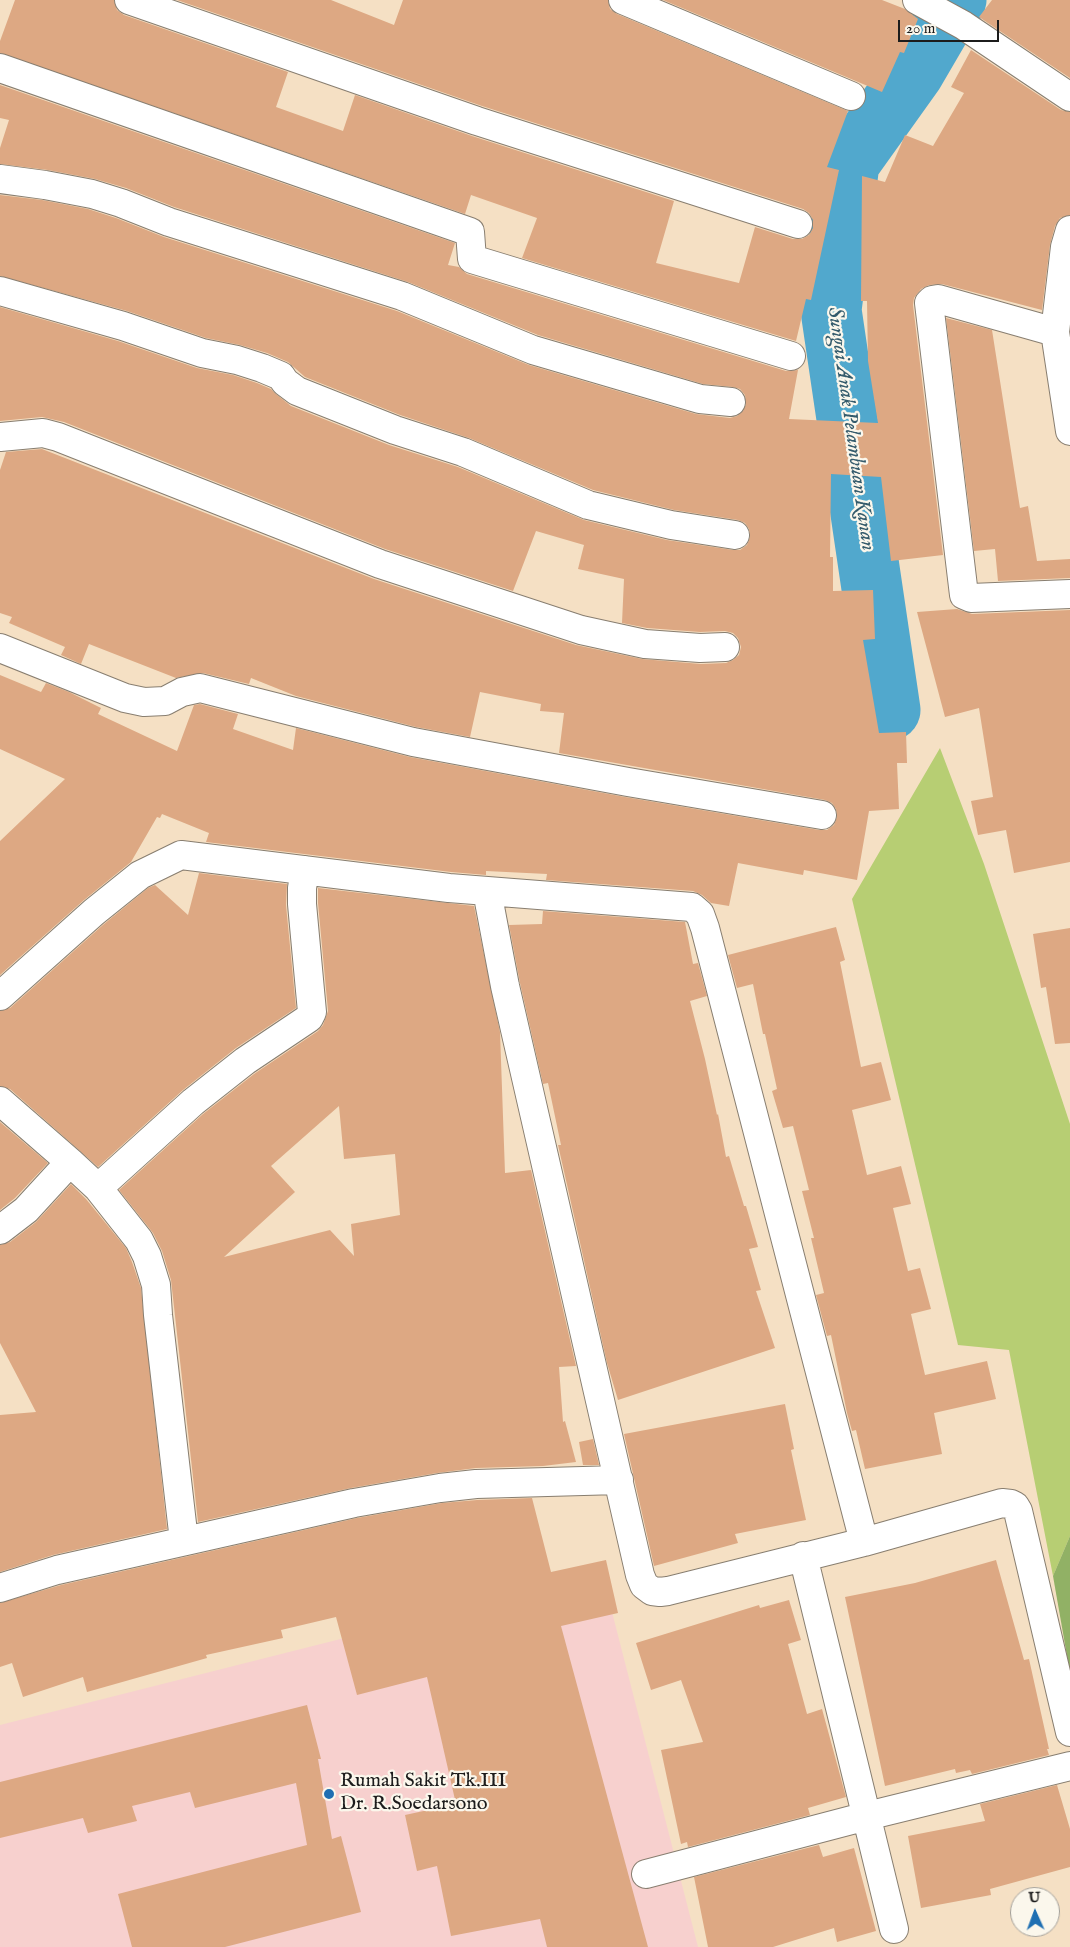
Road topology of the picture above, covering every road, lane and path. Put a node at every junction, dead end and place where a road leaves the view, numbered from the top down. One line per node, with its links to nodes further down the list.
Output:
1 (129, 0): 8 (street)
2 (623, 0): 5 (street)
3 (923, 3): 6 (street)
4 (0, 68): 12 (street)
5 (851, 96)
6 (1070, 98)
7 (0, 179): 13 (street)
8 (798, 224)
9 (1068, 242): 11 (street)
10 (0, 291): 16 (street)
11 (1055, 332): 14 (street); 17 (street)
12 (791, 356)
13 (731, 402)
14 (1070, 431)
15 (0, 437): 18 (street)
16 (735, 535)
17 (1070, 594)
18 (725, 647)
19 (0, 648): 20 (street)
20 (822, 815)
21 (305, 870): 22 (street); 23 (street); 26 (street)
22 (487, 891): 28 (street); 30 (street)
23 (0, 996)
24 (0, 1101): 25 (street)
25 (70, 1162): 26 (street); 27 (street)
26 (98, 1188): 29 (street)
27 (0, 1230)
28 (619, 1480): 29 (street); 31 (street)
29 (184, 1541): 32 (street)
30 (864, 1542): 31 (street); 33 (street)
31 (803, 1556): 35 (street)
32 (0, 1588)
33 (1070, 1732)
34 (1070, 1766): 35 (street)
35 (867, 1816): 36 (street); 37 (street)
36 (646, 1874)
37 (894, 1930)

